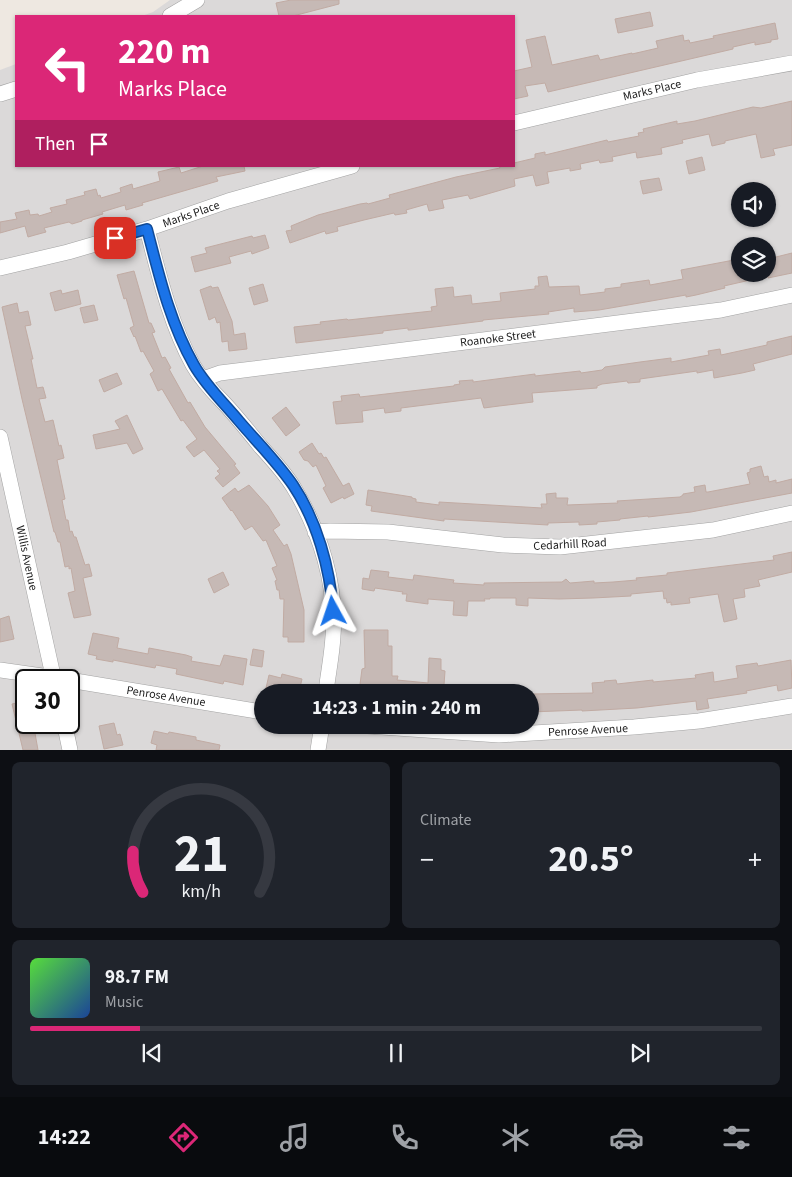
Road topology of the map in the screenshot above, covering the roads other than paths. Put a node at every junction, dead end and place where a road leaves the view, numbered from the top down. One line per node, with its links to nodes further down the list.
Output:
1 (197, 0): 2 (street)
2 (172, 15)
3 (792, 63): 6 (street, Marks Place)
4 (15, 89): 5 (street)
5 (0, 94)
6 (515, 123)
7 (349, 167): 8 (street, Marks Place)
8 (147, 229): 9 (street, Marks Place); 11 (street)
9 (0, 268)
10 (792, 295): 11 (street, Roanoke Street)
11 (203, 379): 14 (street)
12 (0, 437): 15 (street, Willis Avenue)
13 (792, 513): 14 (street, Cedarhill Road)
14 (315, 532): 19 (street)
15 (58, 669)
16 (0, 670): 17 (street, Penrose Avenue)
17 (15, 672)
18 (80, 682): 21 (street, Penrose Avenue)
19 (327, 684)
20 (792, 706): 25 (street, Penrose Avenue)
21 (254, 711)
22 (67, 734): 26 (street)
23 (321, 734): 27 (street)
24 (430, 734): 25 (street, Penrose Avenue)
25 (499, 742)
26 (70, 750)
27 (318, 750)

